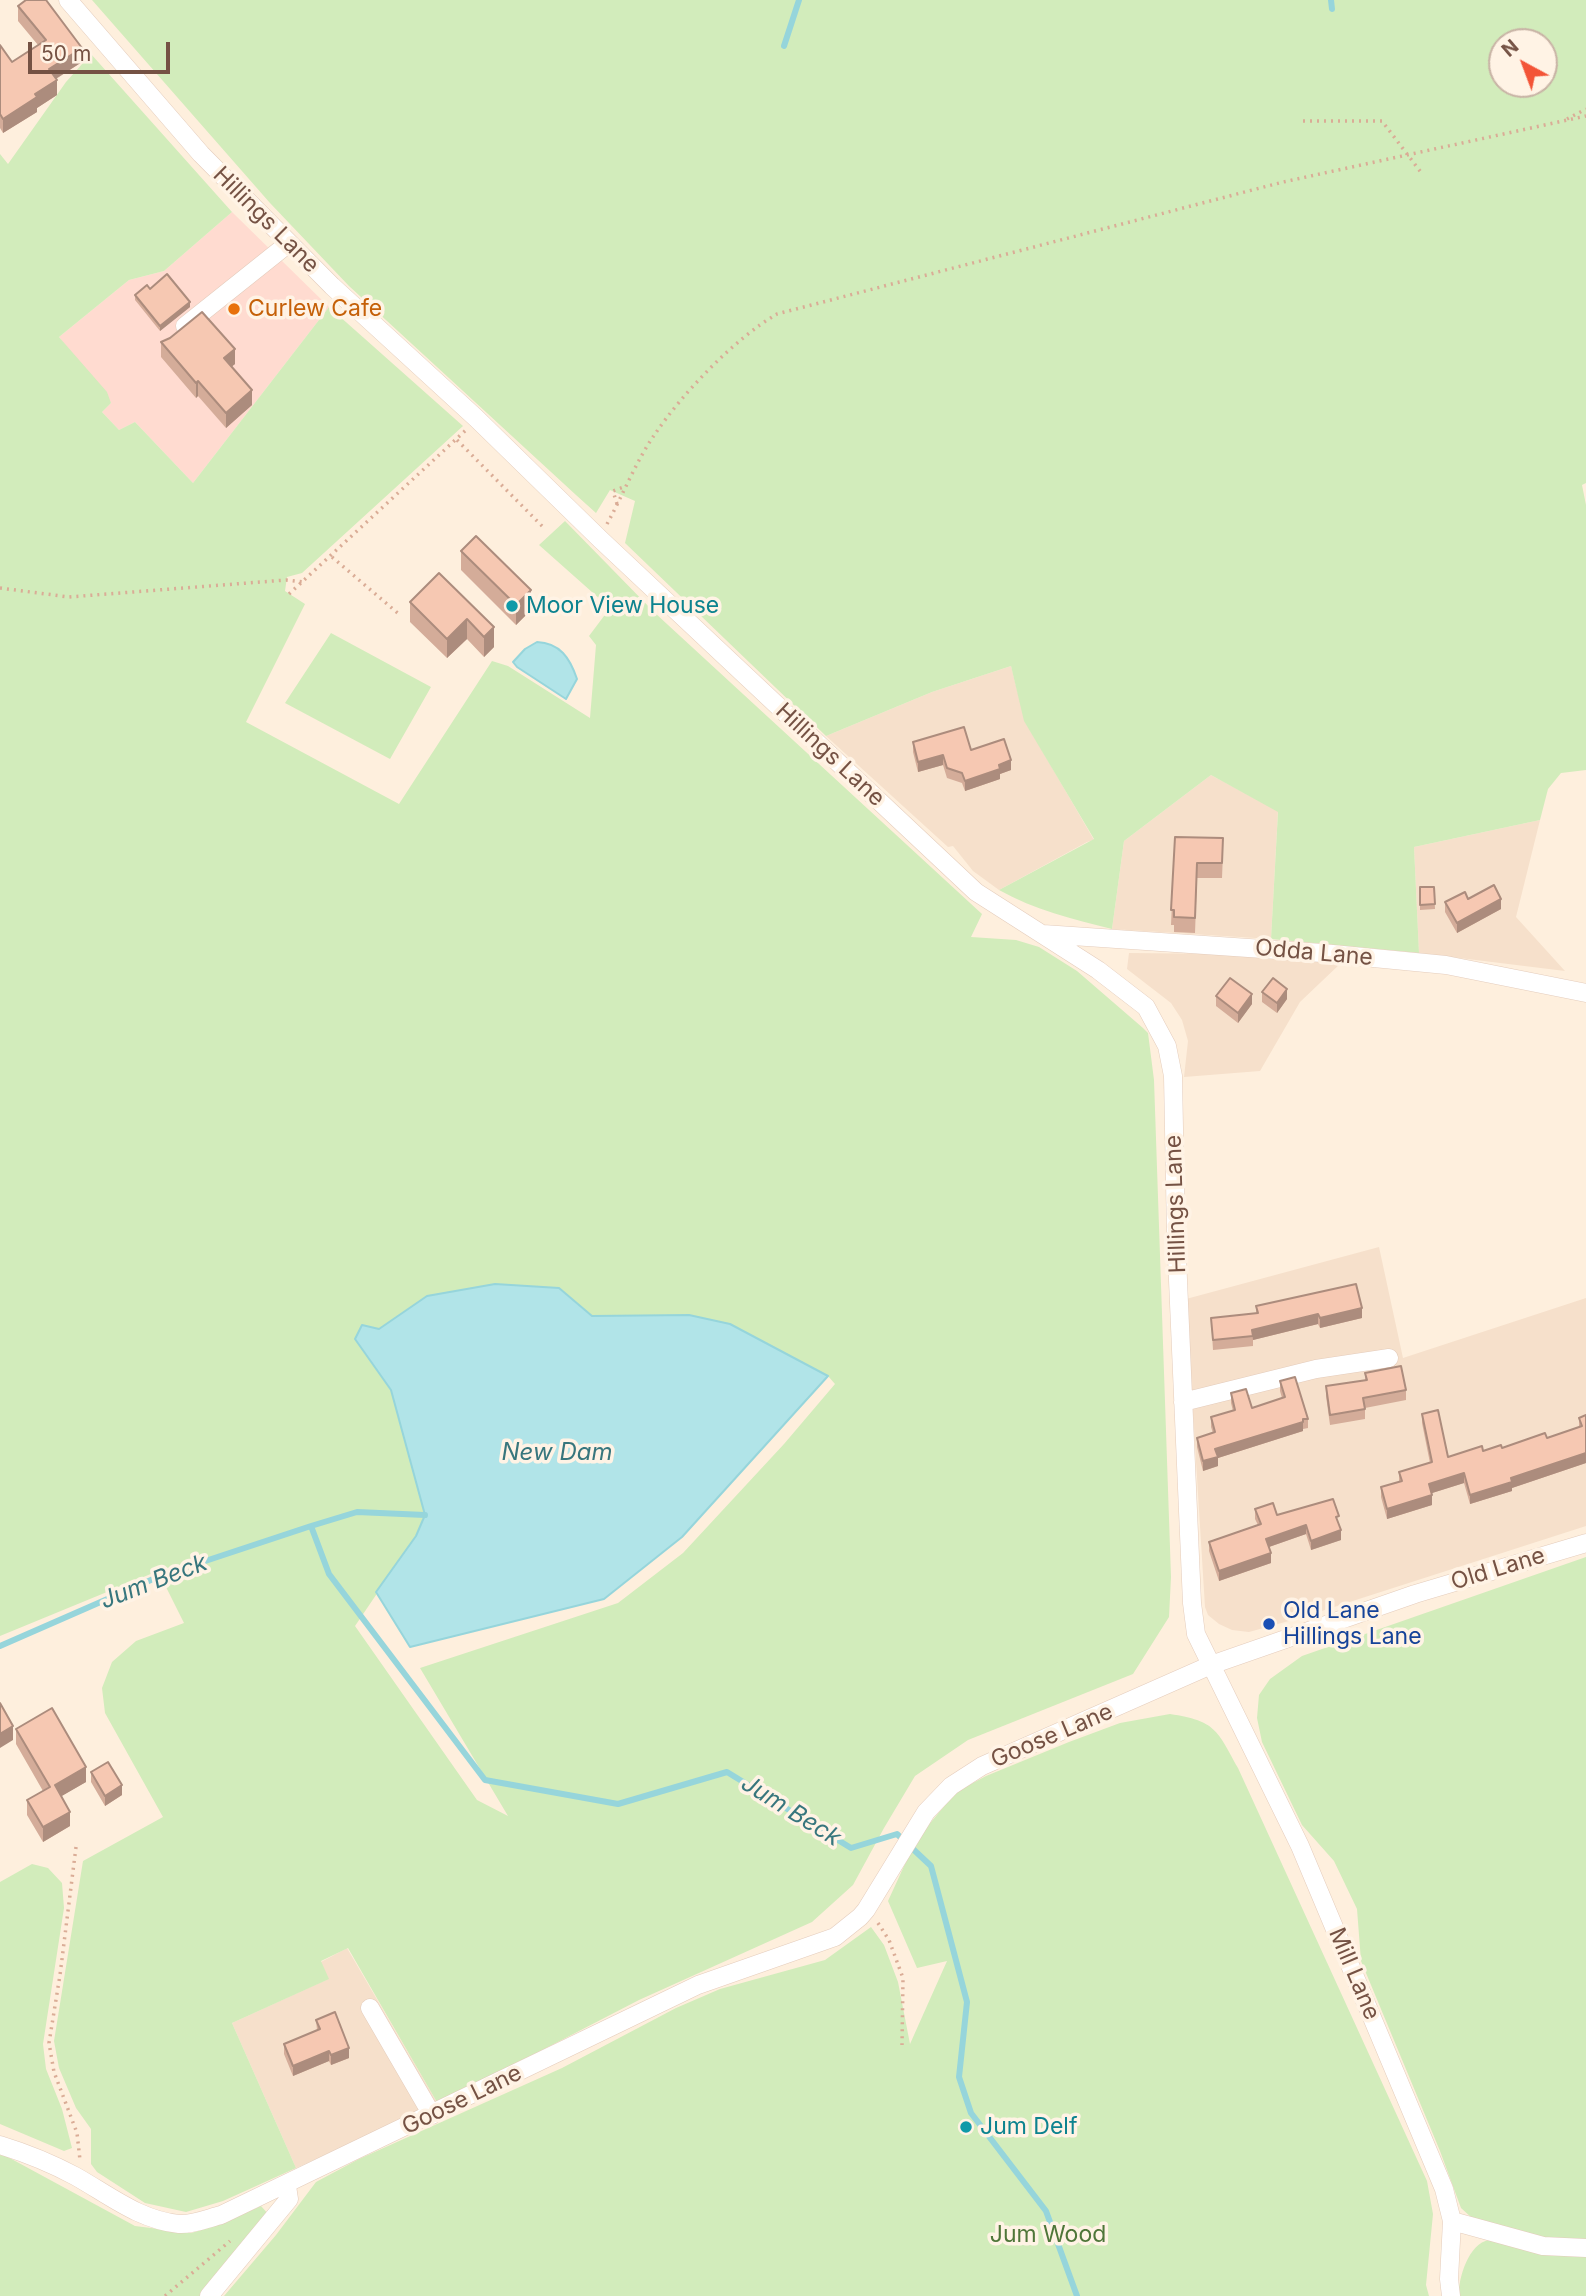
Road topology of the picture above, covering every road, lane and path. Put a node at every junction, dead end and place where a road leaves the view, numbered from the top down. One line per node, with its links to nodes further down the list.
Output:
1 (68, 0): 8 (street, Hillings Lane)
2 (1586, 109): 5 (path)
3 (1586, 116): 5 (path)
4 (1303, 121): 6 (path)
5 (1564, 121): 6 (path)
6 (1409, 154): 7 (path); 10 (path)
7 (1423, 175)
8 (289, 243): 9 (street); 13 (street, Hillings Lane)
9 (174, 335)
10 (628, 485): 11 (path); 11 (path)
11 (617, 506): 13 (path)
12 (544, 528): 14 (path)
13 (600, 539): 19 (street, Hillings Lane)
14 (332, 557): 15 (path); 18 (path)
15 (303, 582): 16 (path); 17 (path)
16 (0, 588)
17 (289, 594)
18 (400, 615)
19 (1040, 934): 20 (street, Odda Lane); 22 (street, Hillings Lane)
20 (1586, 993)
21 (1389, 1358): 22 (street)
22 (1183, 1402): 24 (street, Hillings Lane)
23 (1586, 1543): 24 (street, Old Lane)
24 (1212, 1665): 26 (street, Goose Lane); 33 (street, Mill Lane)
25 (76, 1847): 31 (path)
26 (866, 1910): 28 (path); 29 (street, Goose Lane)
27 (370, 2008): 29 (street)
28 (902, 2045)
29 (432, 2115): 32 (street, Goose Lane)
30 (0, 2145): 31 (street, Goose Lane)
31 (74, 2175): 32 (street, Goose Lane)
32 (287, 2186): 37 (street)
33 (1452, 2221): 35 (street); 38 (street, Mill Lane)
34 (235, 2236): 36 (path)
35 (1586, 2248)
36 (165, 2296)
37 (209, 2296)
38 (1451, 2296)

